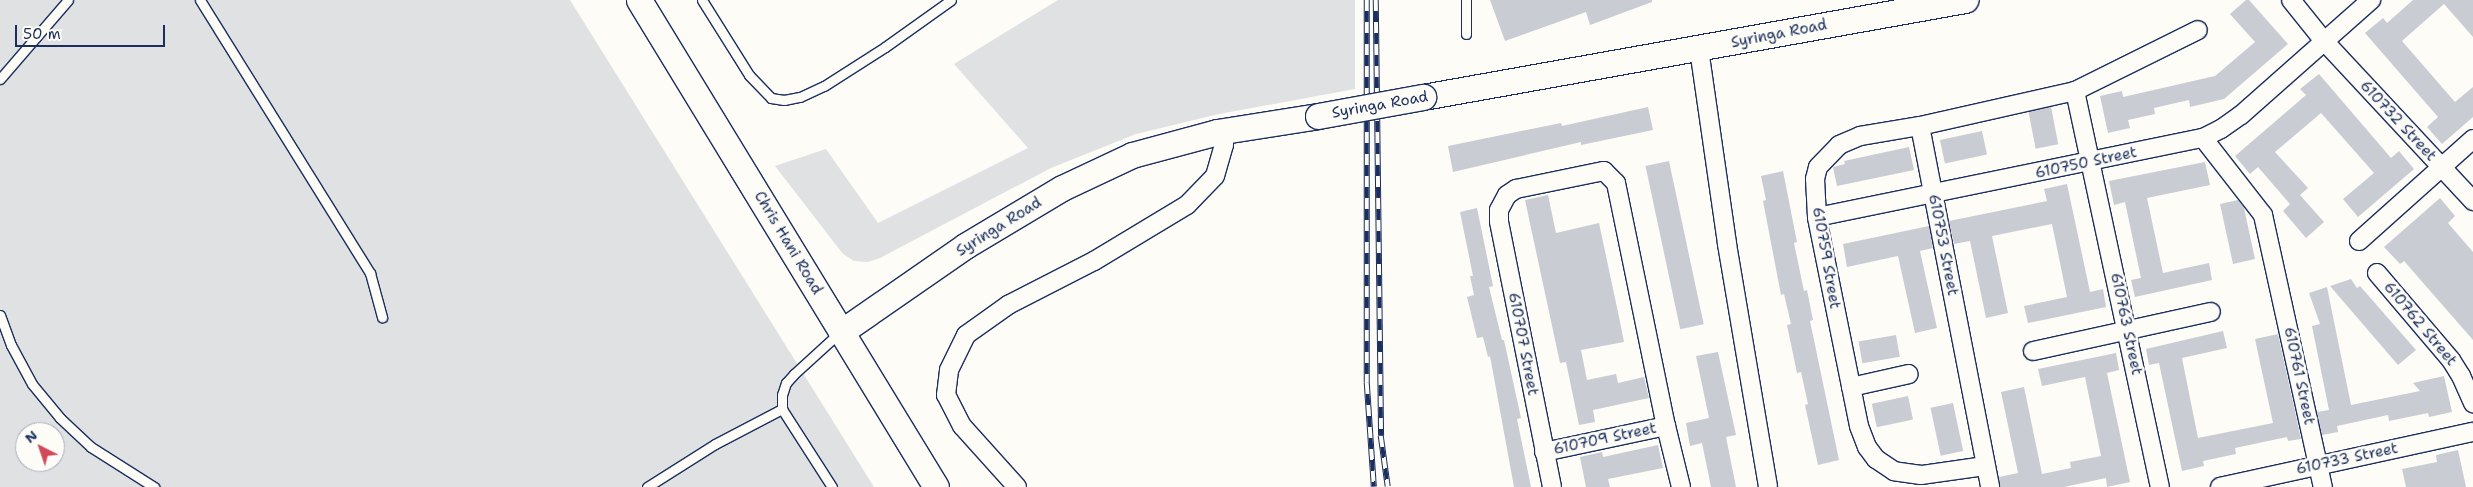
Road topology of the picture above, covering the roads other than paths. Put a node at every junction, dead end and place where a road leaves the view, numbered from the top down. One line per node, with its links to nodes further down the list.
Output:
1 (68, 0): 14 (lane)
2 (200, 0): 29 (lane)
3 (702, 0): 4 (lane)
4 (952, 0)
5 (1466, 0): 11 (lane)
6 (1965, 0): 13 (street, Syringa Road)
7 (2291, 0): 12 (street, 610732 Street)
8 (2371, 0): 12 (street, 610750 Street)
9 (639, 3): 31 (street, Chris Hani Road)
10 (2198, 30): 15 (street, 610759 Street)
11 (1466, 34)
12 (2324, 41): 18 (street, 610750 Street); 21 (street, 610732 Street)
13 (1699, 49): 17 (street, Syringa Road, bridge); 42 (street)
14 (0, 79)
15 (2075, 91): 16 (street, 610759 Street); 20 (street, 610763 Street)
16 (1920, 126): 22 (street, 610753 Street); 24 (street, 610759 Street)
17 (1224, 131): 31 (street, Syringa Road); 47 (street)
18 (2203, 138): 20 (street, 610750 Street); 40 (street, 610761 Street)
19 (2473, 139): 21 (street)
20 (2091, 162): 22 (street, 610750 Street); 30 (street, 610763 Street)
21 (2441, 167): 23 (street, 610732 Street); 25 (street)
22 (1934, 194): 24 (street, 610750 Street); 41 (street, 610753 Street)
23 (2473, 201)
24 (1817, 217): 34 (street, 610759 Street)
25 (2358, 241)
26 (2378, 273): 35 (street, 610762 Street)
27 (2212, 312): 30 (street)
28 (0, 315): 43 (lane)
29 (382, 317)
30 (2127, 331): 32 (street); 51 (street, 610763 Street)
31 (841, 332): 36 (lane); 46 (street, Chris Hani Road)
32 (2033, 351)
33 (1909, 374): 34 (street)
34 (1851, 388): 41 (street, 610759 Street)
35 (2473, 404)
36 (782, 409): 44 (lane); 45 (lane)
37 (1666, 426): 39 (street, 610709 Street); 39 (street, 610707 Street); 49 (street)
38 (2473, 432): 40 (street, 610733 Street)
39 (1544, 452): 48 (street, 610707 Street)
40 (2319, 465): 52 (street, 610733 Street); 53 (street, 610761 Street)
41 (1985, 466): 50 (street, 610753 Street)
42 (1770, 485)
43 (154, 487)
44 (646, 487)
45 (832, 487)
46 (936, 487)
47 (1017, 487)
48 (1552, 487)
49 (1681, 487)
50 (1990, 487)
51 (2160, 487)
52 (2220, 487)
53 (2323, 487)

